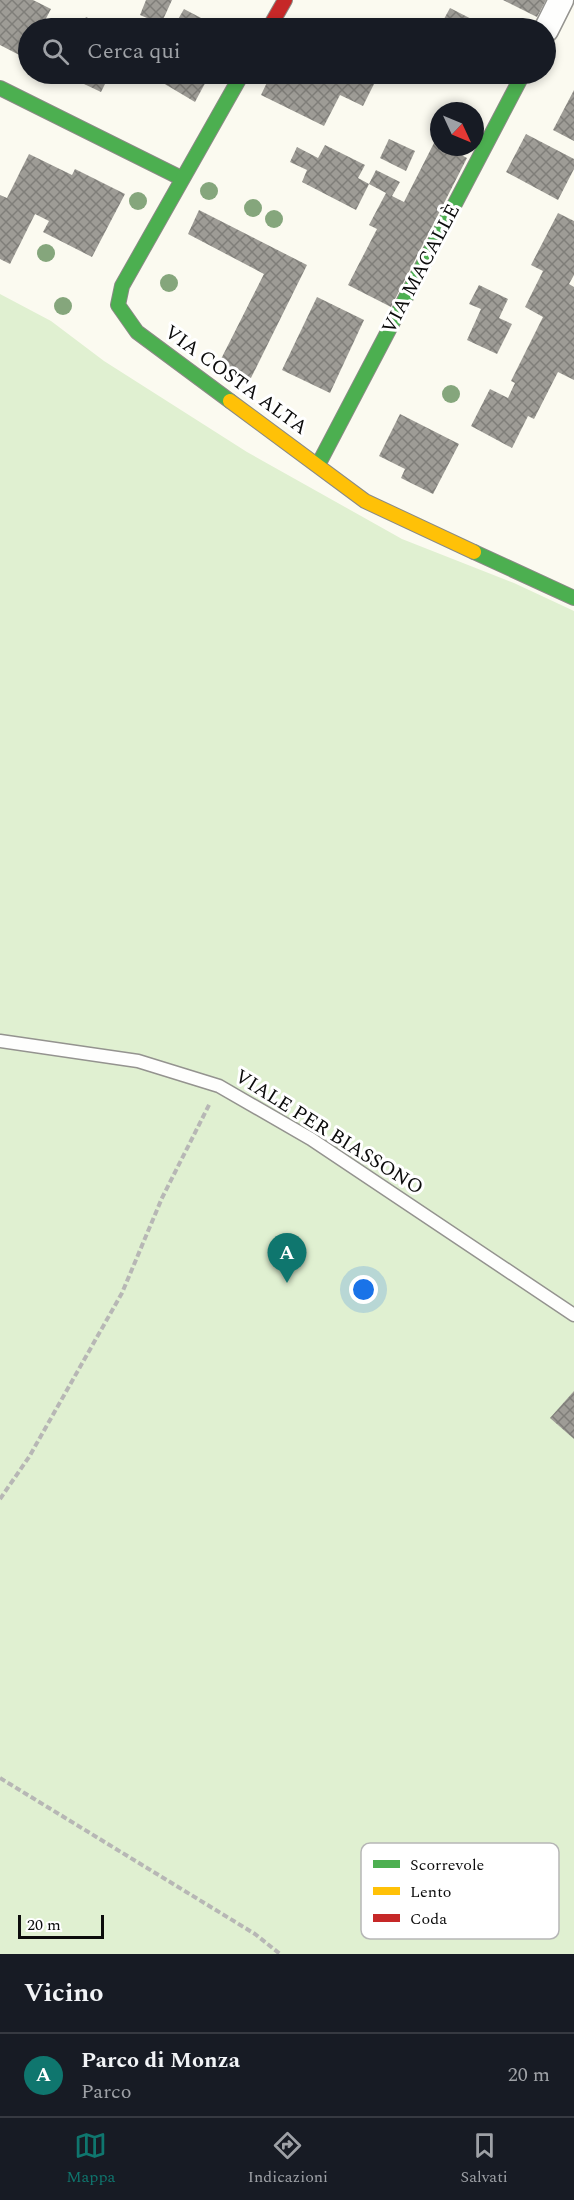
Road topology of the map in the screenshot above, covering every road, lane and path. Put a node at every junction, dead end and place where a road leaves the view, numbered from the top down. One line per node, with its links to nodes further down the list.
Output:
1 (285, 0): 3 (street)
2 (561, 0): 4 (street)
3 (274, 18)
4 (552, 18)
5 (236, 84): 8 (street, VIA COSTA ALTA)
6 (518, 84): 9 (street, VIA MACALLÈ)
7 (0, 88): 8 (street)
8 (181, 178): 9 (street, VIA COSTA ALTA)
9 (318, 465): 10 (street, VIA COSTA ALTA)
10 (574, 598)
11 (0, 1041): 12 (lane, VIALE PER BIASSONO)
12 (219, 1086): 13 (lane, VIALE PER BIASSONO); 14 (path)
13 (574, 1315)
14 (0, 1499)
15 (0, 1772): 16 (path)
16 (1, 1779): 17 (path)
17 (280, 1954)

